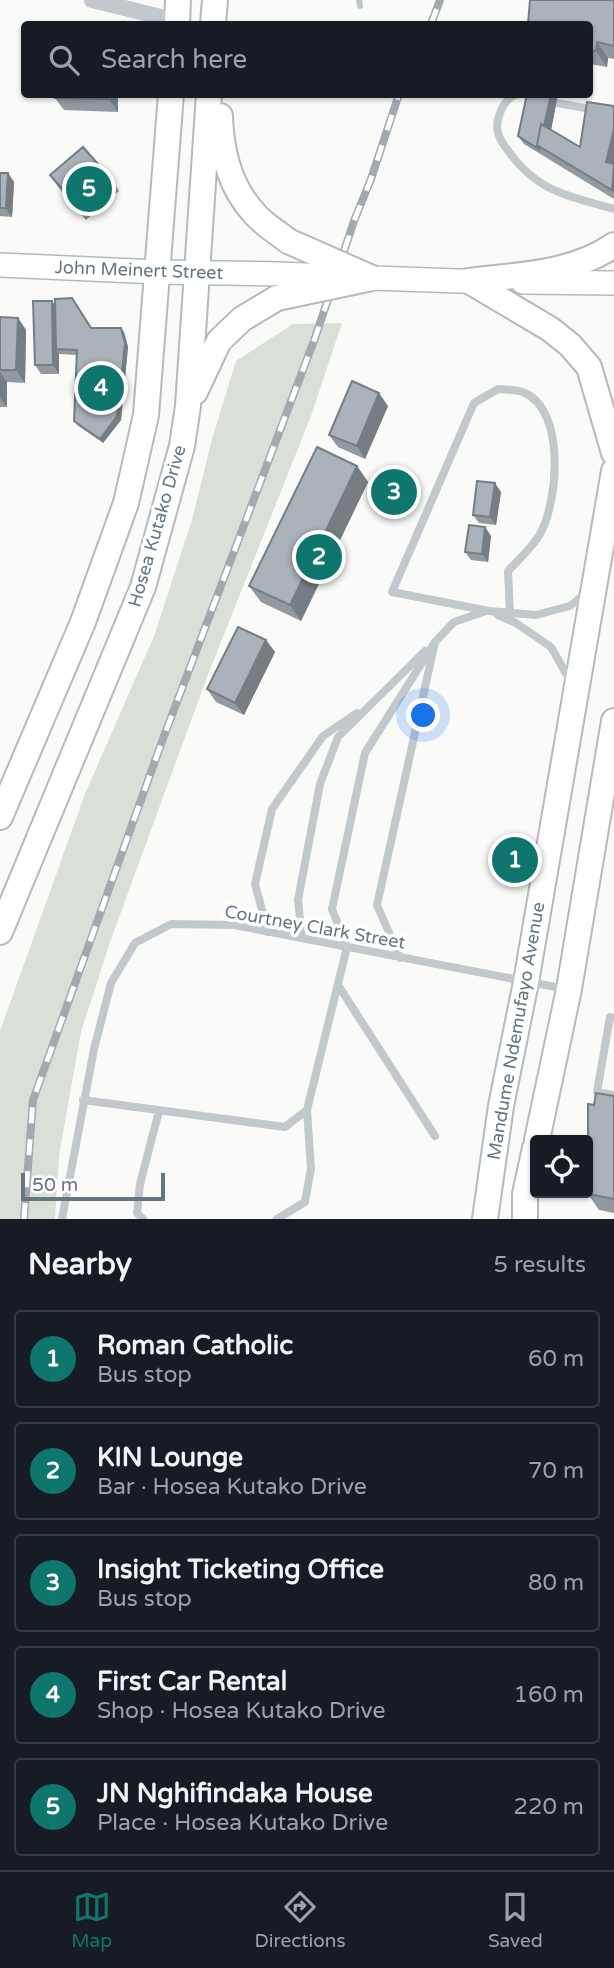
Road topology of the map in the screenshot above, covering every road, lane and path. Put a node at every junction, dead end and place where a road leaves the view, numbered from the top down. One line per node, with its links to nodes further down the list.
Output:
1 (92, 0): 2 (street)
2 (177, 15)
3 (171, 98): 12 (main road, Hosea Kutako Drive)
4 (209, 98): 13 (main road, Hosea Kutako Drive)
5 (219, 98): 14 (main road, bridge)
6 (511, 98): 9 (lane)
7 (557, 103): 8 (lane)
8 (614, 113)
9 (614, 209)
10 (614, 245): 15 (main road)
11 (0, 265): 12 (street, John Meinert Street)
12 (158, 272): 13 (street, John Meinert Street); 29 (main road, Hosea Kutako Drive)
13 (198, 272): 17 (street, John Meinert Street); 18 (main road, Hosea Kutako Drive)
14 (372, 278): 15 (street); 17 (main road, bridge)
15 (469, 281): 16 (street); 19 (main road)
16 (614, 283)
17 (278, 286): 18 (main road)
18 (188, 406): 30 (main road, Hosea Kutako Drive)
19 (614, 453)
20 (614, 471): 21 (main road, Mandume Ndemufayo Avenue)
21 (595, 586): 23 (lane); 25 (main road, Mandume Ndemufayo Avenue)
22 (489, 611): 23 (lane); 23 (lane); 24 (lane); 25 (lane)
23 (510, 614)
24 (435, 642): 26 (lane); 33 (lane); 34 (lane)
25 (575, 690): 35 (main road, Mandume Ndemufayo Avenue)
26 (375, 701): 31 (lane); 32 (lane)
27 (614, 721): 28 (main road)
28 (611, 752): 37 (main road)
29 (0, 817)
30 (0, 932)
31 (268, 932): 32 (lane, Courtney Clark Street); 40 (lane, Courtney Clark Street)
32 (302, 939): 33 (lane, Courtney Clark Street)
33 (347, 947): 34 (lane, Courtney Clark Street); 36 (lane)
34 (400, 958): 35 (lane, Courtney Clark Street)
35 (526, 982): 37 (lane, Courtney Clark Street); 46 (main road, Mandume Ndemufayo Avenue)
36 (338, 985): 41 (lane); 44 (lane)
37 (569, 989): 43 (main road)
38 (614, 1018): 39 (lane)
39 (614, 1095)
40 (83, 1100): 42 (lane); 48 (lane, Courtney Clark Street)
41 (307, 1110): 42 (lane); 50 (lane)
42 (159, 1111): 49 (lane)
43 (538, 1135)
44 (435, 1136)
45 (530, 1171): 47 (main road)
46 (487, 1193): 51 (main road); 52 (main road, Mandume Ndemufayo Avenue)
47 (525, 1194): 53 (main road); 54 (main road)
48 (62, 1219)
49 (143, 1219)
50 (277, 1219)
51 (473, 1219)
52 (485, 1219)
53 (525, 1219)
54 (532, 1219)

